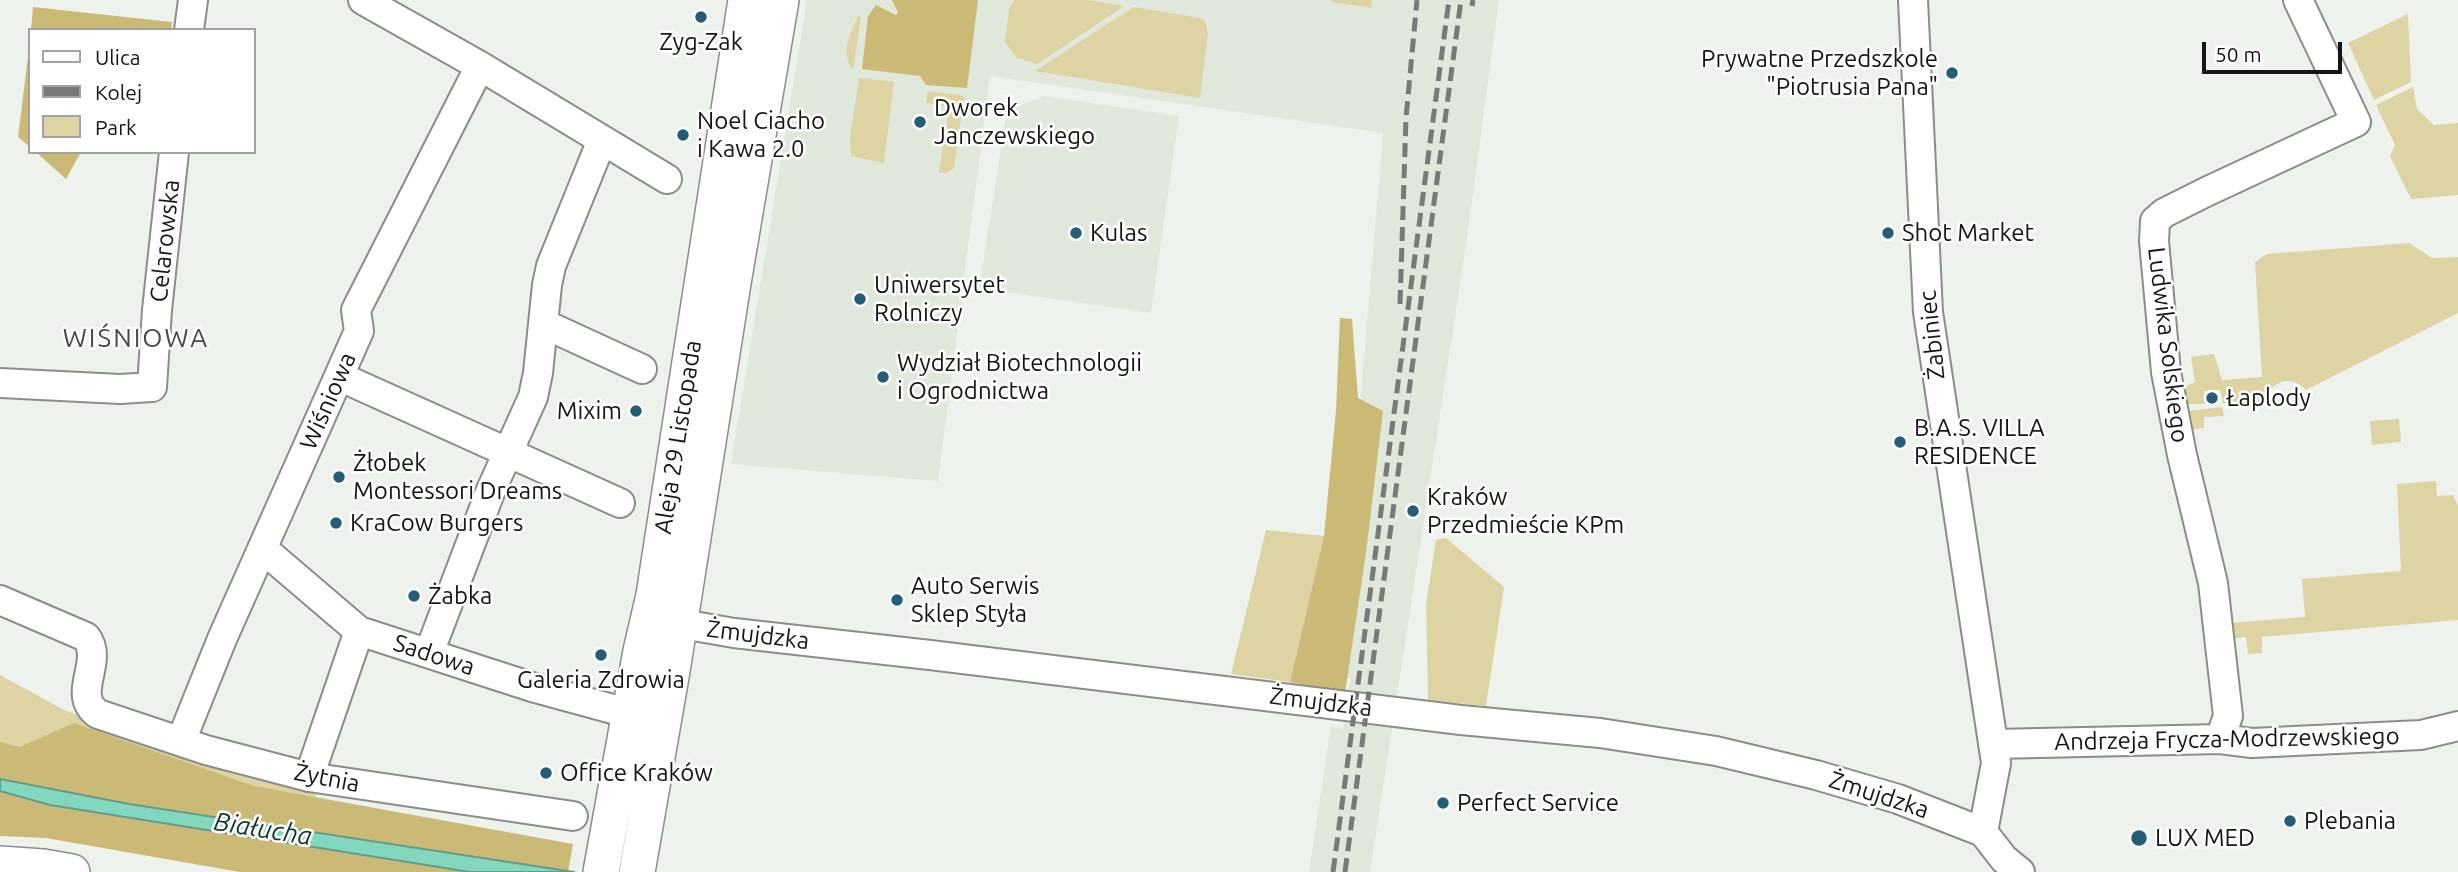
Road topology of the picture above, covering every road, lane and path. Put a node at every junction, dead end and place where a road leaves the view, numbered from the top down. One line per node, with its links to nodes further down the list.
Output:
1 (193, 0): 7 (street)
2 (363, 0): 8 (street)
3 (746, 0): 20 (main road, Aleja 29 Listopada)
4 (781, 0): 20 (main road, Aleja 29 Listopada)
5 (1913, 0): 27 (street, Żabiniec)
6 (2298, 0): 25 (street, Ludwika Solskiego)
7 (189, 28)
8 (480, 66): 9 (street); 18 (street, Wiśniowa)
9 (602, 140): 11 (street); 12 (street)
10 (174, 154): 14 (street, Celarowska)
11 (667, 179)
12 (544, 324): 13 (street); 16 (street)
13 (642, 369)
14 (0, 383)
15 (354, 383): 16 (street, Wiśniowa)
16 (508, 454): 17 (street, Wiśniowa); 22 (street)
17 (620, 503)
18 (263, 549): 21 (street, Sadowa); 26 (street, Wiśniowa)
19 (0, 600): 26 (street, Żytnia)
20 (665, 621): 23 (main road, Aleja 29 Listopada); 30 (street, Żmujdzka); 32 (main road, Aleja 29 Listopada)
21 (359, 631): 22 (street, Sadowa); 28 (street)
22 (429, 653): 23 (street, Sadowa)
23 (631, 714): 31 (main road, Aleja 29 Listopada)
24 (2458, 726): 25 (street, Andrzeja Frycza-Modrzewskiego)
25 (2220, 739): 27 (street, Andrzeja Frycza-Modrzewskiego)
26 (181, 741): 28 (street, Żytnia)
27 (1994, 744): 30 (street, Żabiniec)
28 (309, 777): 29 (street, Żytnia)
29 (573, 816)
30 (1983, 832): 35 (street)
31 (604, 860)
32 (639, 863)
33 (0, 864): 34 (main road)
34 (72, 872)
35 (2020, 872)

